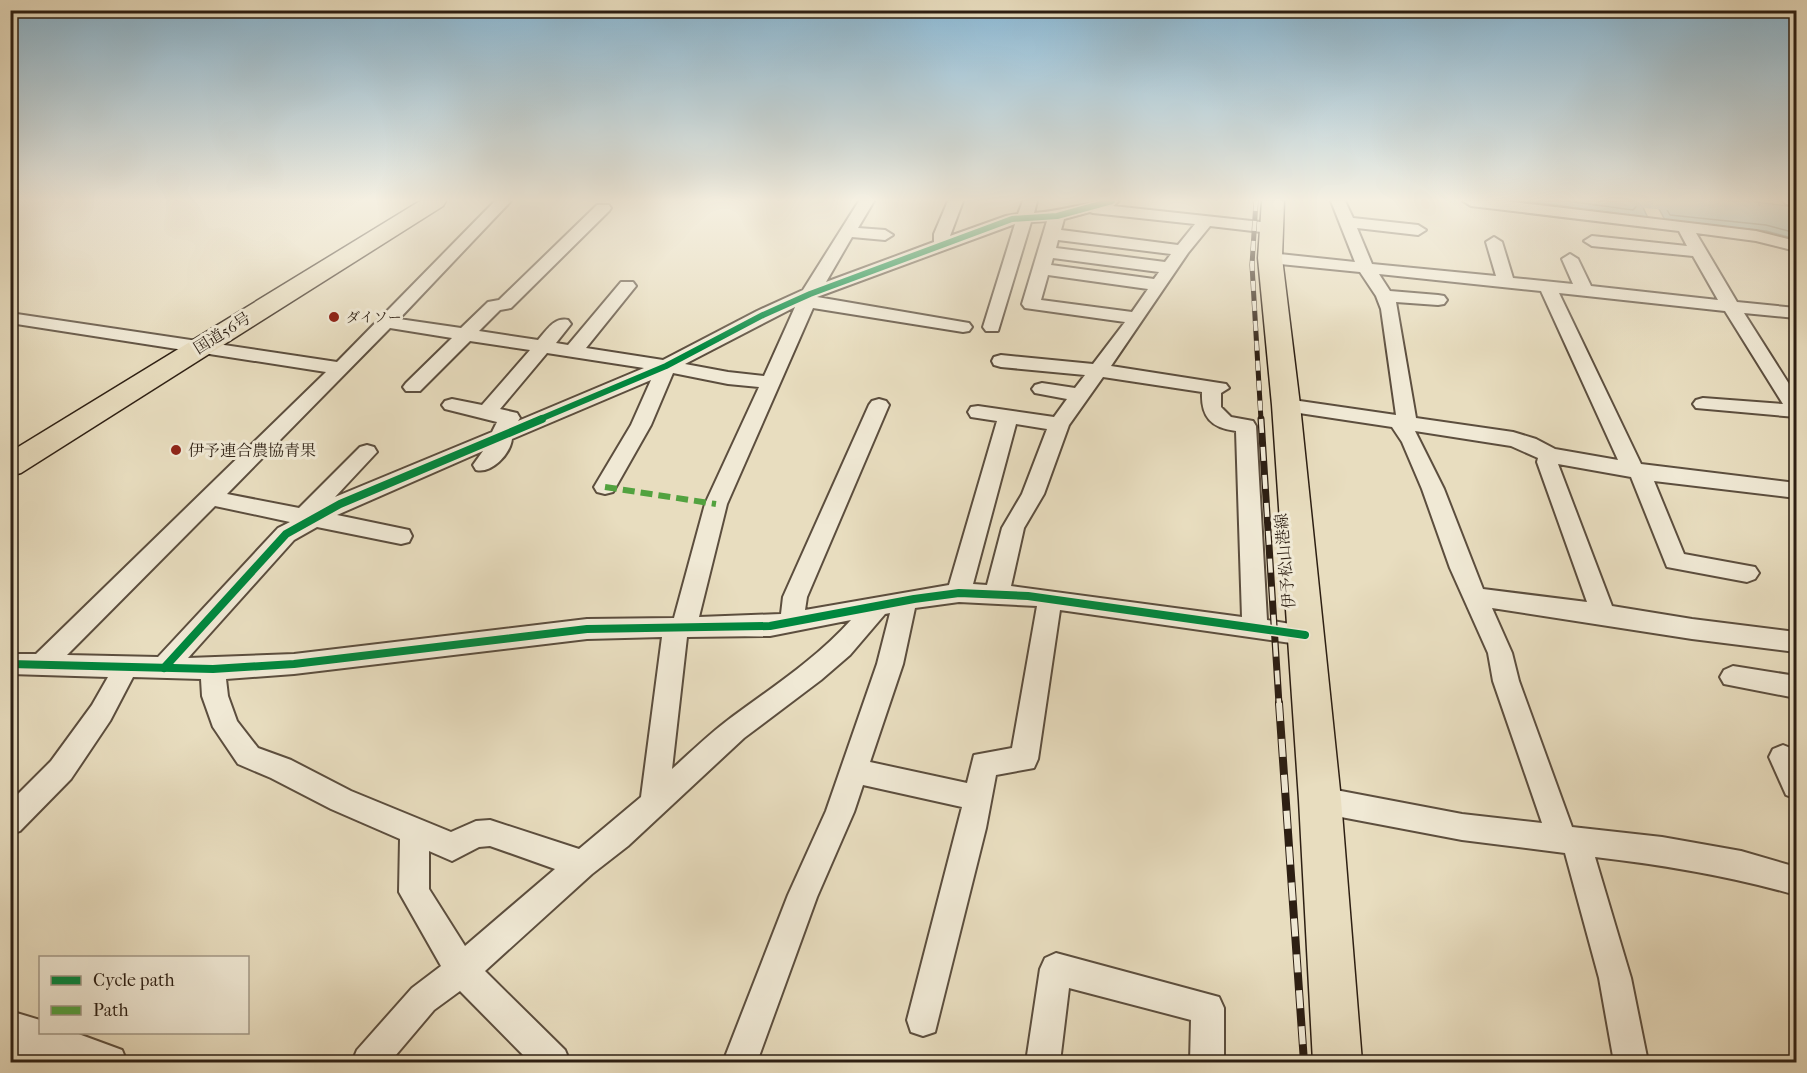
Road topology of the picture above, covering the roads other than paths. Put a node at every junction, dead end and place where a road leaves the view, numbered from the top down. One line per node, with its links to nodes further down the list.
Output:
1 (336, 251): 38 (main road, 国道56号)
2 (349, 251): 38 (main road, 国道56号)
3 (455, 251): 33 (street)
4 (559, 251): 37 (street)
5 (836, 251): 27 (street)
6 (931, 251): 27 (street)
7 (1015, 251): 36 (street)
8 (1047, 251): 20 (street)
9 (1111, 251): 19 (street)
10 (1181, 251): 19 (street)
11 (1273, 251): 52 (main road, 伊予松山港線)
12 (1326, 251): 18 (street)
13 (1358, 251): 18 (street)
14 (1497, 251): 21 (street)
15 (1690, 251): 16 (street)
16 (1699, 252): 29 (street)
17 (1570, 259): 25 (street)
18 (1365, 267): 21 (street); 26 (street)
19 (1170, 268): 22 (street)
20 (1042, 269): 22 (street); 32 (street)
21 (1506, 282): 24 (street)
22 (1159, 285): 32 (street)
23 (627, 286): 40 (street)
24 (1547, 286): 25 (street); 65 (street)
25 (1584, 290): 29 (street)
26 (1385, 296): 28 (street); 57 (street)
27 (809, 298): 35 (street); 42 (street); 45 (street)
28 (1438, 300)
29 (1730, 305): 30 (street); 53 (street)
30 (1797, 313)
31 (10, 318): 38 (street)
32 (1137, 318): 44 (street)
33 (386, 322): 37 (street); 43 (street)
34 (562, 324): 39 (street)
35 (963, 327)
36 (992, 327)
37 (466, 334): 39 (street); 46 (street)
38 (189, 345): 43 (street); 60 (main road, 国道56号); 64 (main road, 国道56号)
39 (542, 346): 40 (street); 55 (street)
40 (573, 351): 42 (street)
41 (1001, 361): 44 (street)
42 (666, 366): 45 (street); 59 (street); 66 (street)
43 (341, 368): 68 (street)
44 (1098, 371): 48 (street); 81 (street)
45 (769, 382): 80 (street)
46 (413, 387)
47 (1042, 389): 48 (street)
48 (1080, 395): 58 (street)
49 (1703, 404): 53 (street)
50 (452, 405): 55 (street)
51 (879, 405): 79 (street)
52 (1286, 405): 57 (street); 82 (main road, 伊予松山港線)
53 (1797, 410)
54 (978, 412): 56 (street)
55 (486, 413): 59 (street)
56 (1008, 418): 58 (street); 72 (street)
57 (1403, 422): 62 (street); 74 (street)
58 (1059, 424): 73 (street)
59 (501, 436): 63 (street); 69 (street)
60 (10, 442)
61 (367, 452): 69 (street)
62 (1549, 455): 65 (street); 78 (street)
63 (483, 465)
64 (10, 466)
65 (1636, 471): 67 (street); 71 (street)
66 (605, 487)
67 (1797, 490)
68 (212, 498): 69 (street); 85 (street)
69 (310, 517): 70 (street); 87 (street)
70 (401, 536)
71 (1747, 573)
72 (959, 593): 73 (street); 76 (street)
73 (997, 594): 75 (street)
74 (1476, 597): 78 (street); 97 (street)
75 (1050, 600): 81 (street); 92 (street)
76 (905, 601): 77 (street); 91 (street)
77 (877, 607): 79 (street); 94 (street)
78 (1603, 614): 83 (street)
79 (792, 622): 80 (street)
80 (680, 627): 88 (street); 94 (street)
81 (1255, 628): 82 (street)
82 (1305, 635): 93 (main road, 伊予松山港線)
83 (1797, 642)
84 (10, 664): 85 (street)
85 (41, 665): 86 (street)
86 (126, 667): 87 (street); 95 (street)
87 (164, 668): 88 (street)
88 (213, 669): 96 (street)
89 (1732, 677): 90 (street)
90 (1797, 687)
91 (854, 771): 92 (street); 107 (street)
92 (978, 798): 101 (street)
93 (1320, 800): 97 (street); 110 (main road, 伊予松山港線)
94 (654, 804): 98 (street)
95 (10, 822)
96 (414, 831): 98 (street); 100 (street)
97 (1569, 840): 99 (street); 111 (street)
98 (582, 864): 100 (street)
99 (1797, 881)
100 (462, 970): 105 (street); 106 (street)
101 (923, 1020)
102 (23, 1031): 103 (street); 104 (street)
103 (14, 1062)
104 (110, 1062)
105 (369, 1062)
106 (553, 1062)
107 (740, 1062)
108 (1043, 1062): 109 (street)
109 (1207, 1062)
110 (1338, 1062)
111 (1631, 1062)

